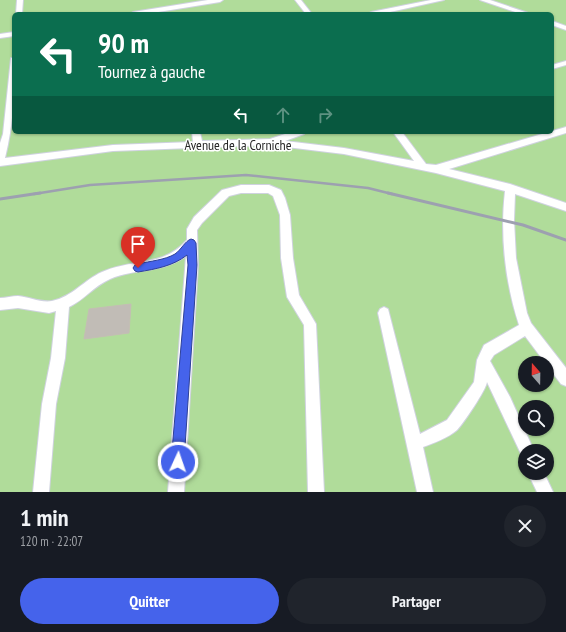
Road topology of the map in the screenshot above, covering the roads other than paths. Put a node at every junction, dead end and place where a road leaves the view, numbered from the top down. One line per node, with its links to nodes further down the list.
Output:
1 (20, 0): 7 (street)
2 (159, 0): 8 (street)
3 (220, 0): 8 (street)
4 (298, 0): 9 (street)
5 (441, 0): 10 (street)
6 (483, 0): 11 (street)
7 (19, 12)
8 (163, 12)
9 (307, 12)
10 (381, 12)
11 (522, 12)
12 (554, 24): 13 (street)
13 (566, 28)
14 (12, 34): 15 (street)
15 (0, 36)
16 (566, 63): 17 (street)
17 (554, 66)
18 (10, 79): 21 (street)
19 (566, 130): 26 (street)
20 (12, 133): 21 (street)
21 (7, 134): 29 (street)
22 (196, 134): 28 (street)
23 (295, 134): 27 (street)
24 (399, 134): 30 (street)
25 (553, 134): 31 (street)
26 (554, 134)
27 (270, 142): 28 (street, Avenue de la Corniche); 30 (street, Avenue de la Corniche)
28 (198, 143): 29 (street, Avenue de la Corniche)
29 (0, 161)
30 (423, 166): 31 (street, Avenue de la Corniche)
31 (436, 169): 32 (street, Avenue de la Corniche)
32 (510, 188): 33 (street, Avenue de la Corniche); 38 (street)
33 (566, 207)
34 (191, 243): 36 (street); 45 (street); 46 (street)
35 (0, 304): 36 (street)
36 (63, 304): 44 (street)
37 (384, 313): 41 (street)
38 (526, 327): 39 (street); 40 (street)
39 (485, 364): 41 (street); 42 (street)
40 (566, 379)
41 (416, 443): 47 (street)
42 (524, 444)
43 (539, 480): 48 (street)
44 (41, 492)
45 (176, 492)
46 (316, 492)
47 (425, 492)
48 (545, 492)

